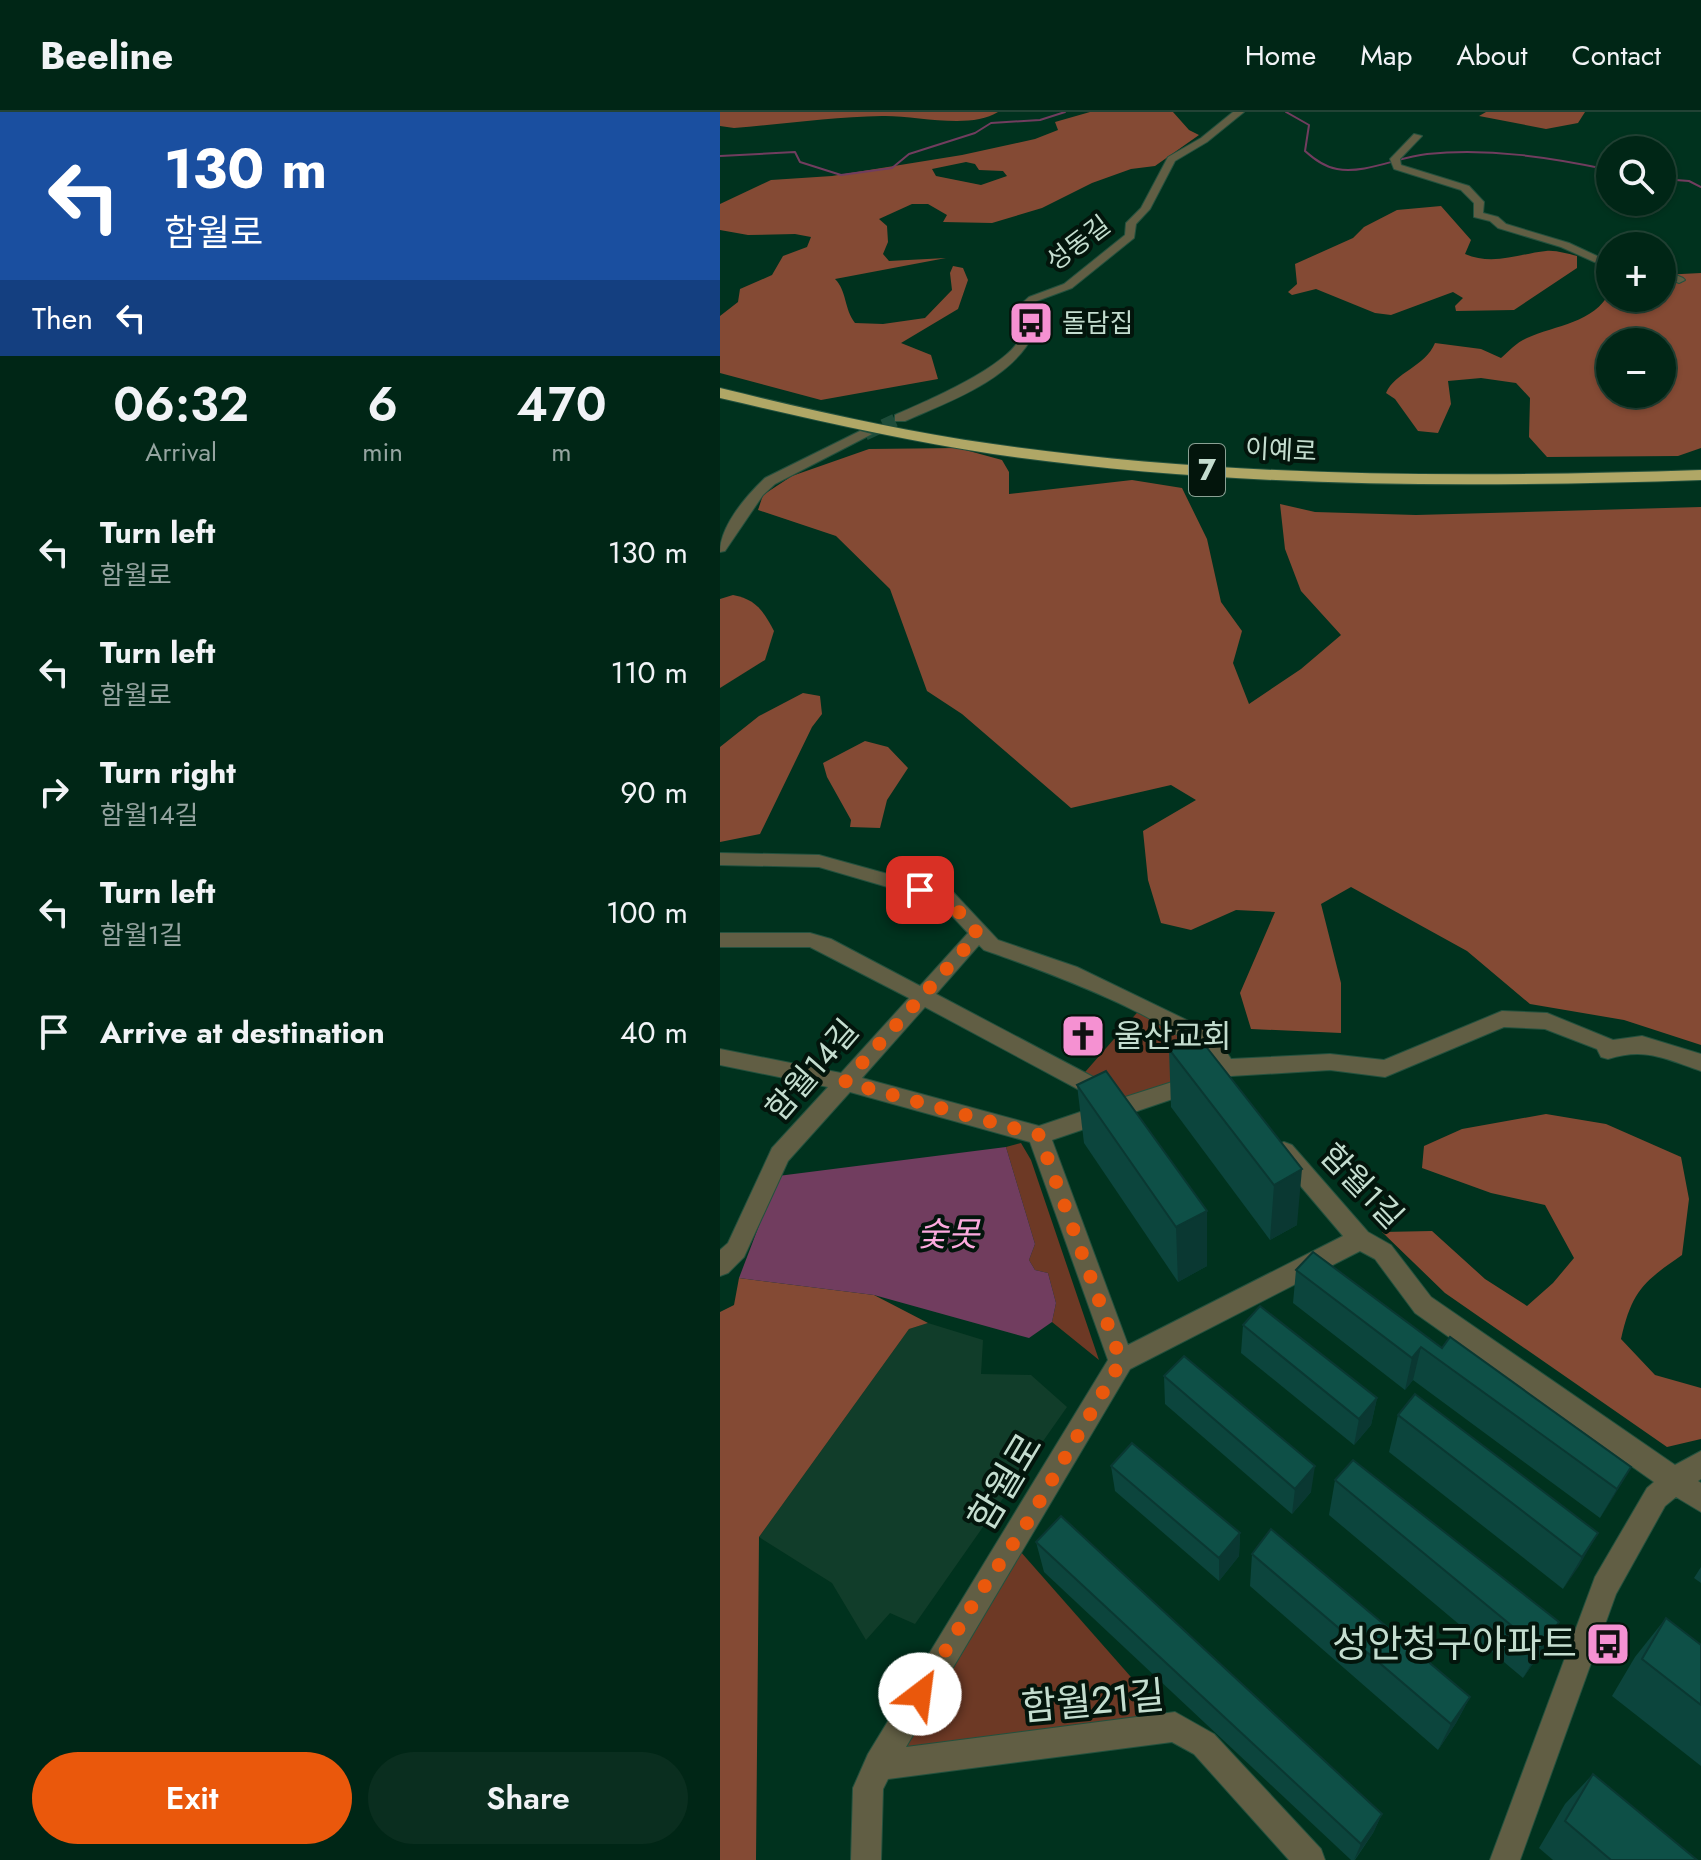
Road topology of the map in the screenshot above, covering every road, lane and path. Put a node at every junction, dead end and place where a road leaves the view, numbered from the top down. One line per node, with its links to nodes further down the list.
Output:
1 (1239, 112): 8 (street, 성동길)
2 (1417, 136): 3 (street)
3 (1596, 259)
4 (1676, 279): 5 (street)
5 (1679, 280)
6 (720, 387): 13 (highway, 이예로 / 7)
7 (720, 393): 13 (highway, 이예로 / 7)
8 (900, 418)
9 (865, 434): 15 (street)
10 (1701, 461): 13 (highway)
11 (1701, 469): 13 (highway, 이예로 / 7)
12 (1701, 475): 13 (highway, 이예로 / 7)
13 (1536, 478): 14 (highway)
14 (1701, 485)
15 (720, 548)
16 (720, 859): 17 (street)
17 (978, 934): 19 (street, 함월14길); 22 (street)
18 (720, 940): 19 (street)
19 (922, 995): 23 (street, 함월14길); 25 (street)
20 (720, 1057): 23 (street)
21 (1701, 1063): 22 (street)
22 (1222, 1072): 24 (street); 25 (street)
23 (845, 1082): 27 (street); 29 (street, 함월14길)
24 (1239, 1099)
25 (1125, 1104): 27 (street)
26 (1269, 1134): 28 (street, 함월1길)
27 (1039, 1135): 30 (street)
28 (1360, 1239): 30 (street); 32 (street, 함월1길)
29 (720, 1266)
30 (1121, 1361): 34 (street, 함월로)
31 (1701, 1464): 32 (street)
32 (1675, 1480): 33 (street, 함월1길); 37 (street)
33 (1701, 1499)
34 (879, 1765): 35 (street, 함월로); 36 (street, 함월21길)
35 (866, 1860)
36 (1310, 1860)
37 (1505, 1860)

